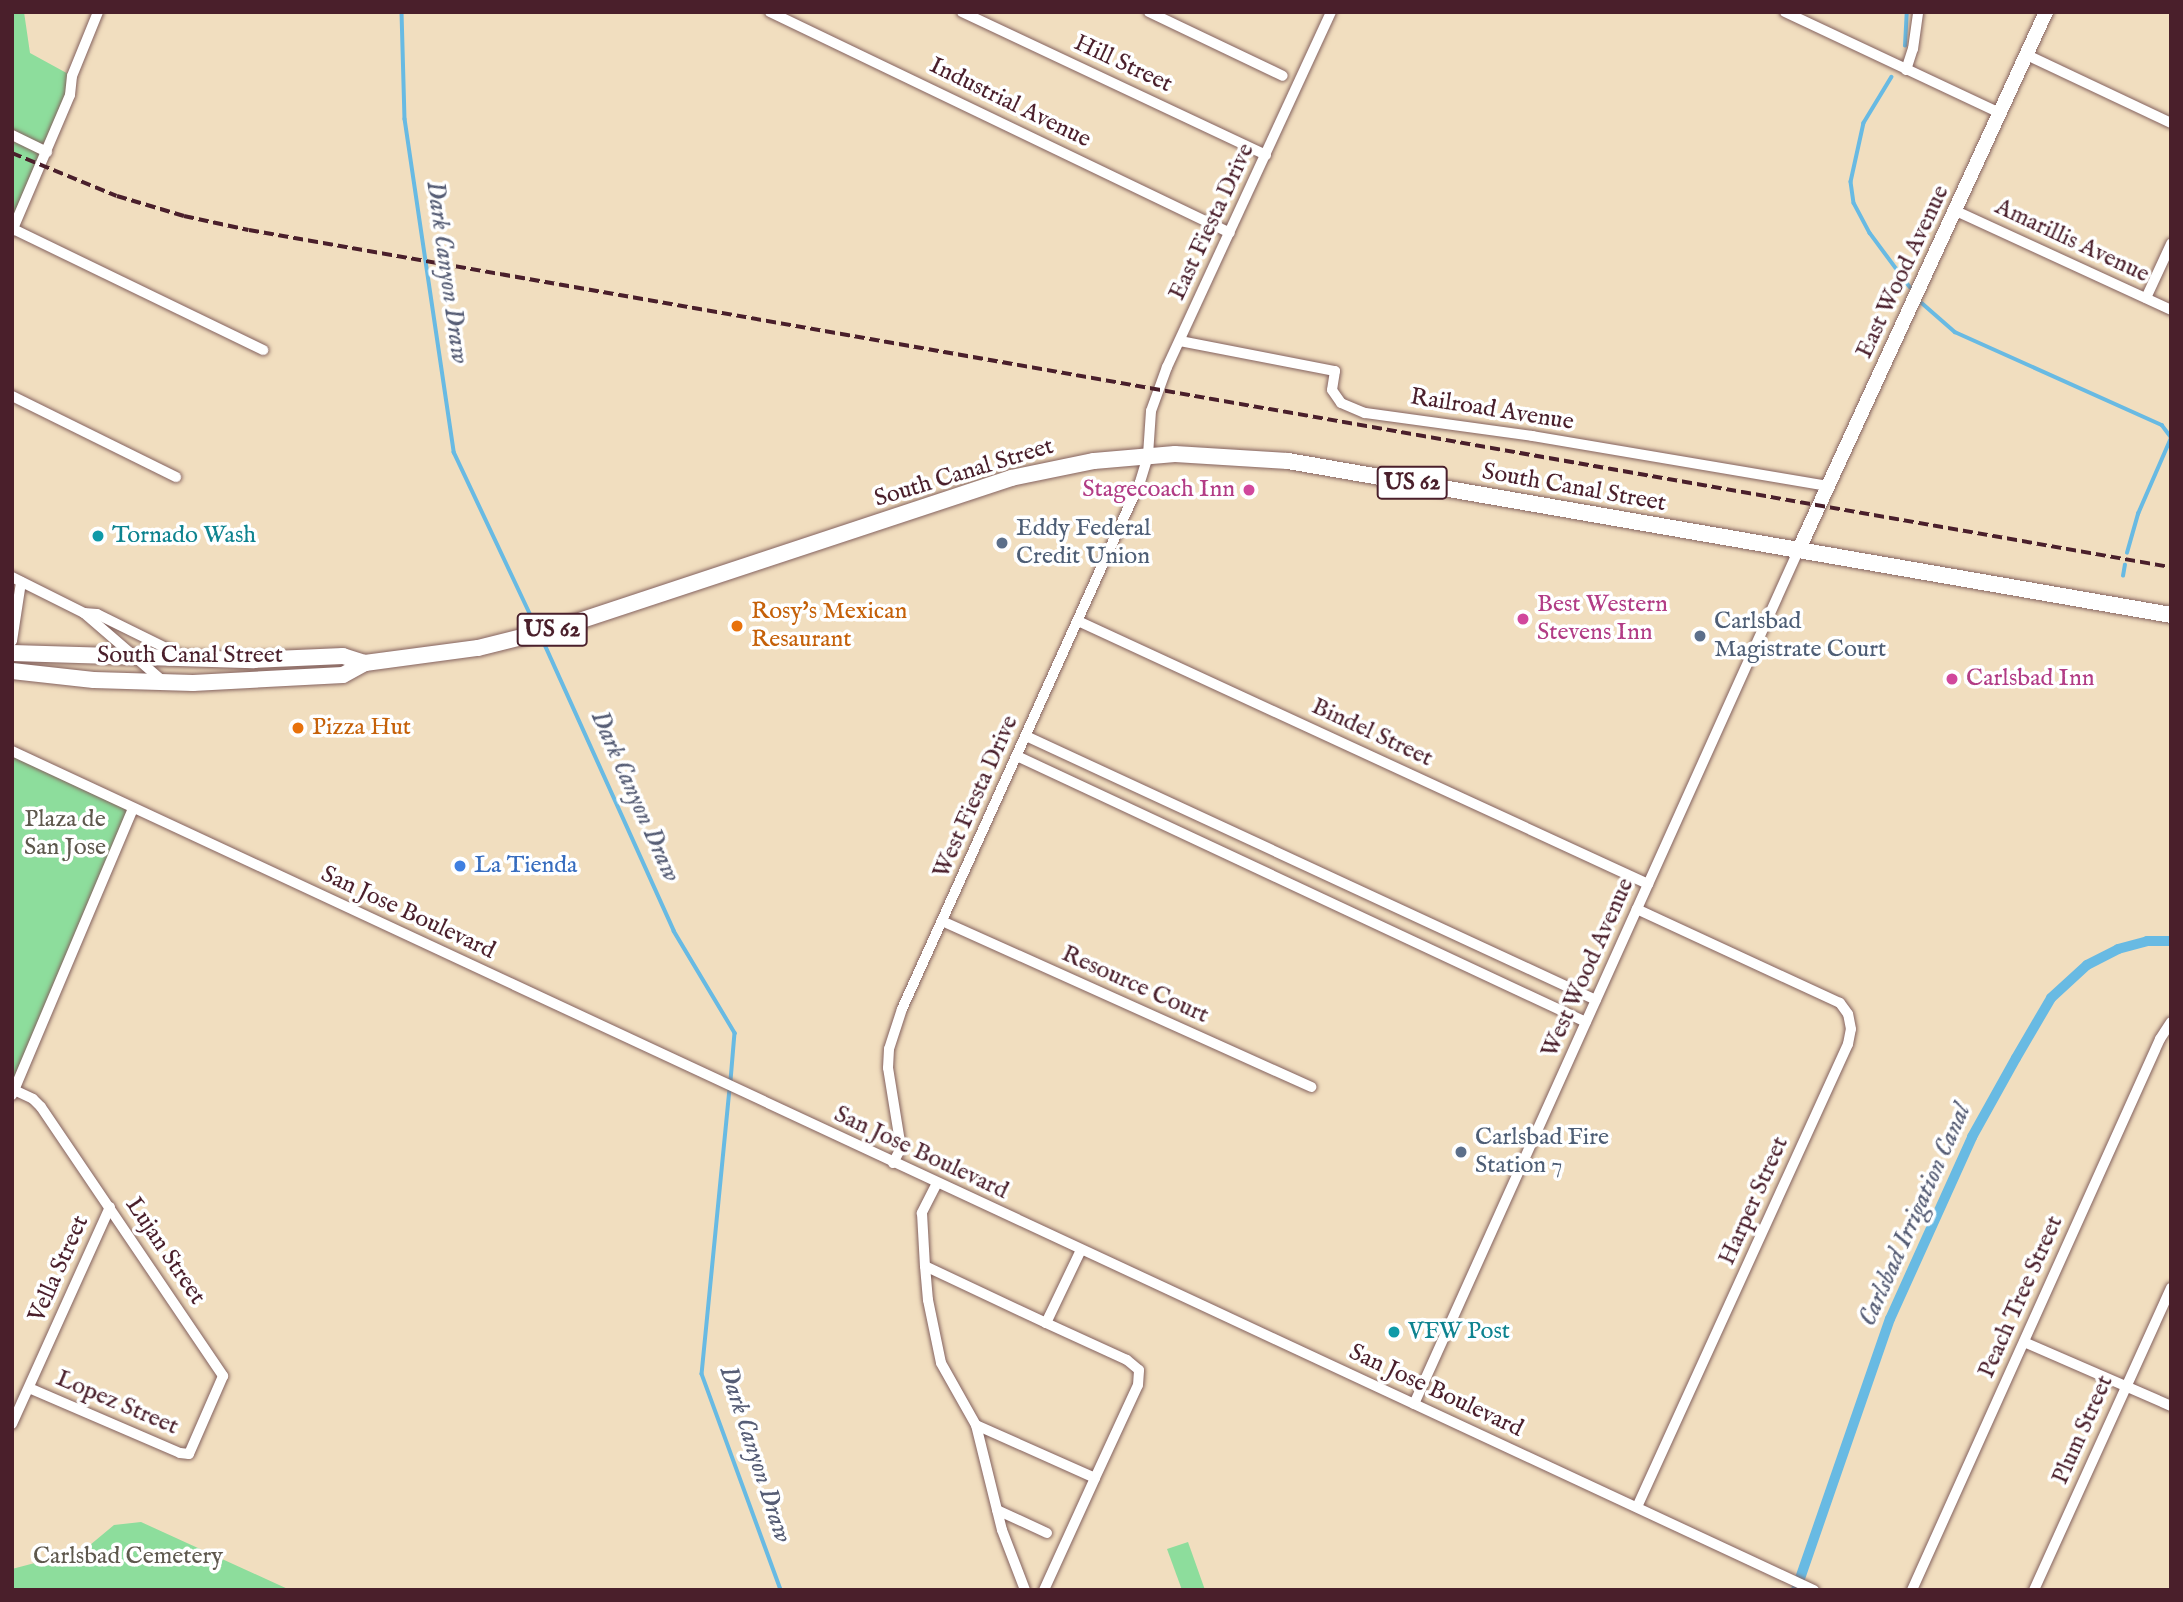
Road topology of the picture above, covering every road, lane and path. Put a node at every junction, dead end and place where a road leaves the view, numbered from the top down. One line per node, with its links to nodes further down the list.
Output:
1 (98, 12): 15 (street)
2 (770, 12): 19 (street, Industrial Avenue)
3 (962, 12): 16 (street, Hill Street)
4 (1149, 12): 11 (street)
5 (1331, 12): 16 (street, East Fiesta Drive)
6 (1785, 12): 10 (street)
7 (1918, 12): 10 (street)
8 (2046, 12): 9 (main road, East Wood Avenue)
9 (2027, 55): 12 (main road, East Wood Avenue); 13 (street)
10 (1906, 70): 12 (street)
11 (1283, 76)
12 (2000, 113): 17 (main road, East Wood Avenue)
13 (2171, 123)
14 (12, 135): 15 (street)
15 (47, 152): 18 (street)
16 (1266, 155): 19 (street, East Fiesta Drive)
17 (1956, 211): 21 (street, Amarillis Avenue); 28 (main road, East Wood Avenue)
18 (13, 230): 24 (street)
19 (1230, 233): 23 (street, East Fiesta Drive)
20 (2171, 244): 21 (street)
21 (2146, 298): 22 (street, Amarillis Avenue)
22 (2171, 310)
23 (1180, 341): 26 (street, East Fiesta Drive); 28 (street, Railroad Avenue)
24 (263, 350)
25 (12, 396): 27 (street)
26 (1148, 455): 29 (highway, South Canal Street / US 62); 33 (street, West Fiesta Drive); 38 (highway, South Canal Street / US 62)
27 (176, 477)
28 (1829, 486): 29 (main road, East Wood Avenue)
29 (1799, 550): 32 (highway, South Canal Street / US 62); 45 (street, West Wood Avenue)
30 (17, 580): 31 (street); 34 (street)
31 (84, 613): 36 (street); 37 (street)
32 (2171, 615)
33 (1078, 621): 41 (street, West Fiesta Drive); 45 (street, Bindel Street)
34 (12, 641)
35 (12, 653): 36 (highway, South Canal Street / US 62)
36 (133, 658): 37 (highway, South Canal Street / US 62); 40 (street)
37 (187, 659): 38 (highway, South Canal Street / US 62)
38 (365, 663): 40 (highway, South Canal Street / US 62)
39 (12, 671): 40 (highway, South Canal Street / US 62)
40 (164, 683)
41 (1026, 736): 43 (street, West Fiesta Drive); 48 (street)
42 (12, 751): 44 (street, San Jose Boulevard)
43 (1017, 756): 47 (street, West Fiesta Drive); 49 (street)
44 (133, 808): 52 (street); 53 (street, San Jose Boulevard)
45 (1648, 884): 46 (street, West Wood Avenue)
46 (1637, 909): 48 (street, West Wood Avenue); 69 (street, Harper Street)
47 (942, 921): 51 (street, Resource Court); 53 (street, West Fiesta Drive)
48 (1596, 1000): 49 (street, West Wood Avenue)
49 (1586, 1022): 63 (street, West Wood Avenue)
50 (2171, 1022): 60 (street, Peach Tree Street)
51 (1311, 1087)
52 (13, 1091): 55 (street, Lujan Street)
53 (893, 1163): 54 (street, San Jose Boulevard)
54 (937, 1183): 56 (street, San Jose Boulevard); 57 (street)
55 (110, 1207): 62 (street, Vella Street); 67 (street, Lujan Street)
56 (1081, 1250): 59 (street); 63 (street, San Jose Boulevard)
57 (925, 1266): 59 (street); 66 (street)
58 (2171, 1288): 61 (street, Plum Street)
59 (1046, 1323): 68 (street)
60 (2024, 1342): 61 (street); 75 (street, Peach Tree Street)
61 (2127, 1385): 64 (street); 76 (street, Plum Street)
62 (29, 1388): 65 (street, Vella Street); 67 (street, Lopez Street)
63 (1414, 1404): 69 (street, San Jose Boulevard)
64 (2171, 1406)
65 (12, 1424)
66 (976, 1425): 68 (street); 70 (street)
67 (189, 1454)
68 (1095, 1478): 74 (street)
69 (1637, 1507): 72 (street, San Jose Boulevard)
70 (997, 1510): 71 (street); 73 (street)
71 (1047, 1533)
72 (1812, 1589)
73 (1025, 1590)
74 (1044, 1590)
75 (1912, 1590)
76 (2034, 1590)

